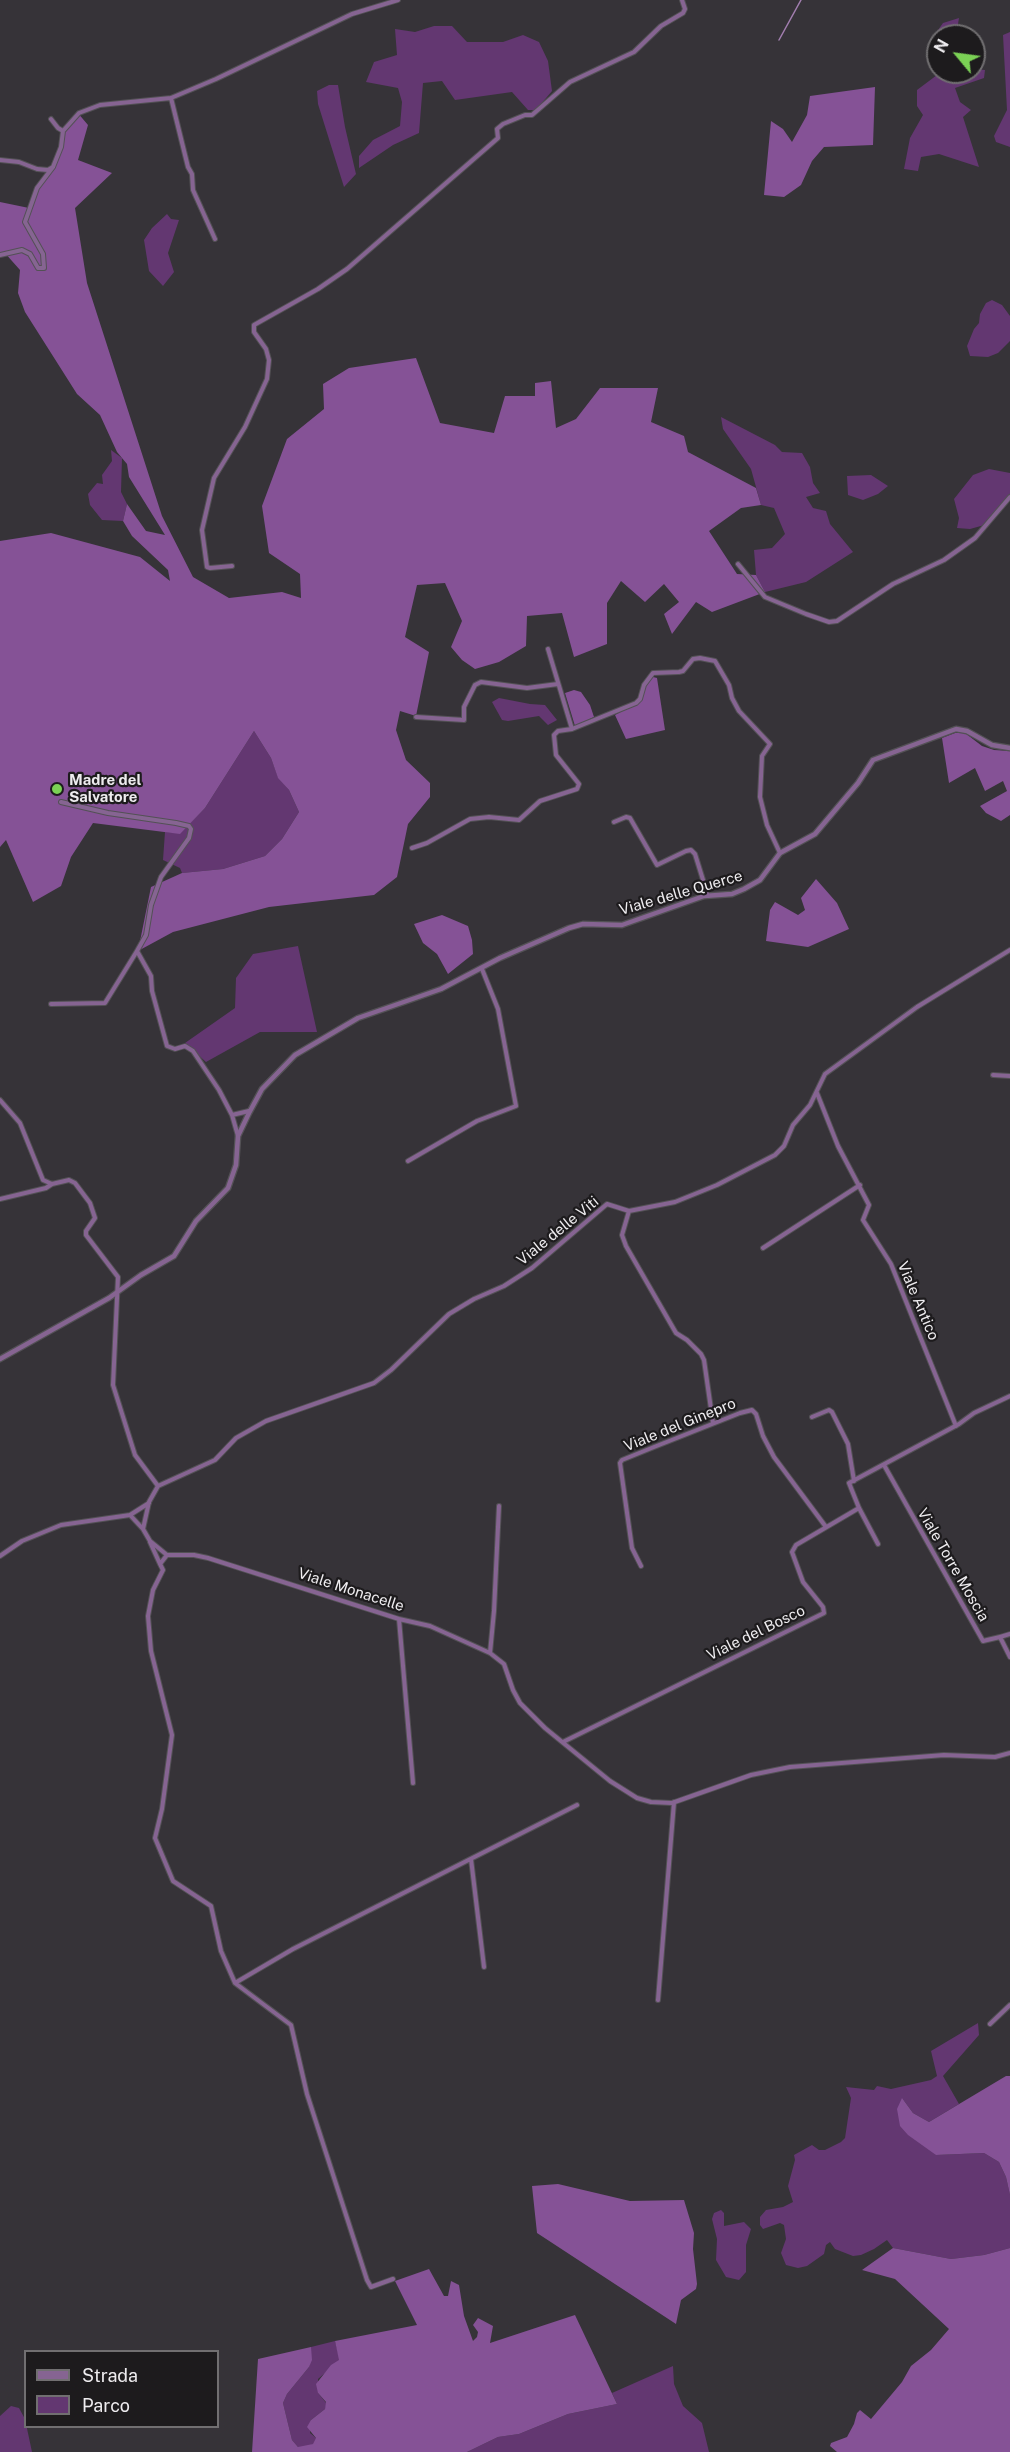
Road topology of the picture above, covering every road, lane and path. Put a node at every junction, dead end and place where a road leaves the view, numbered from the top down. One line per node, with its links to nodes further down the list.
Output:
1 (398, 0): 3 (street)
2 (682, 0): 13 (street)
3 (386, 1): 4 (street)
4 (171, 98): 6 (street); 9 (street)
5 (51, 119): 6 (street)
6 (63, 130): 8 (street)
7 (0, 160): 8 (street)
8 (53, 168): 10 (street)
9 (215, 239)
10 (0, 255)
11 (1010, 497): 12 (street)
12 (738, 564)
13 (232, 566)
14 (548, 649): 15 (street)
15 (558, 684): 16 (street); 17 (street)
16 (416, 717)
17 (572, 729): 21 (street); 22 (street)
18 (1010, 748): 22 (street, Viale delle Querce)
19 (62, 802): 25 (street)
20 (614, 822): 23 (street)
21 (412, 848)
22 (780, 853): 23 (street, Viale delle Querce)
23 (708, 896): 26 (street, Viale delle Querce)
24 (1010, 950): 30 (street, Viale delle Viti)
25 (137, 951): 27 (street); 33 (street)
26 (482, 969): 32 (street, Viale delle Querce); 35 (street)
27 (51, 1004)
28 (993, 1075): 29 (street)
29 (1010, 1076)
30 (816, 1092): 37 (street, Viale Antico); 39 (street, Viale delle Viti)
31 (0, 1100): 36 (street)
32 (250, 1111): 33 (street); 34 (street, Viale delle Querce)
33 (232, 1115): 34 (street)
34 (238, 1136): 41 (street, Viale delle Querce)
35 (408, 1161)
36 (52, 1184): 38 (street); 41 (street)
37 (860, 1185): 40 (street); 46 (street, Viale Antico)
38 (0, 1199)
39 (629, 1210): 45 (street); 49 (street, Viale delle Viti)
40 (763, 1248)
41 (118, 1293): 42 (street, Viale delle Querce); 49 (street)
42 (0, 1359)
43 (1010, 1395): 46 (street)
44 (812, 1416): 48 (street)
45 (713, 1423): 54 (street, Viale del Ginepro); 61 (street, Viale del Ginepro)
46 (956, 1426): 47 (street)
47 (884, 1465): 48 (street); 64 (street, Viale Torre Moscia)
48 (854, 1481): 52 (street)
49 (158, 1486): 50 (street)
50 (149, 1503): 53 (street); 55 (street)
51 (499, 1506): 65 (street)
52 (859, 1508): 54 (street, Viale del Bosco); 57 (street)
53 (130, 1515): 55 (street); 59 (street)
54 (826, 1527): 67 (street, Viale del Bosco)
55 (143, 1529): 56 (street)
56 (150, 1541): 58 (street); 60 (street)
57 (878, 1544)
58 (167, 1555): 60 (street); 62 (street, Viale Monacelle)
59 (0, 1556)
60 (160, 1564): 74 (street)
61 (640, 1566)
62 (399, 1619): 65 (street, Viale Monacelle); 69 (street)
63 (1010, 1634): 64 (street)
64 (1000, 1637): 66 (street, Viale Torre Moscia)
65 (490, 1653): 67 (street, Viale Monacelle)
66 (1010, 1657)
67 (563, 1742): 70 (street, Viale Monacelle)
68 (1010, 1753): 70 (street)
69 (413, 1783)
70 (674, 1802): 75 (street)
71 (577, 1805): 72 (street)
72 (471, 1859): 73 (street); 74 (street)
73 (484, 1967)
74 (235, 1983): 78 (street)
75 (658, 2000)
76 (1010, 2005): 77 (street)
77 (990, 2024)
78 (393, 2279)

